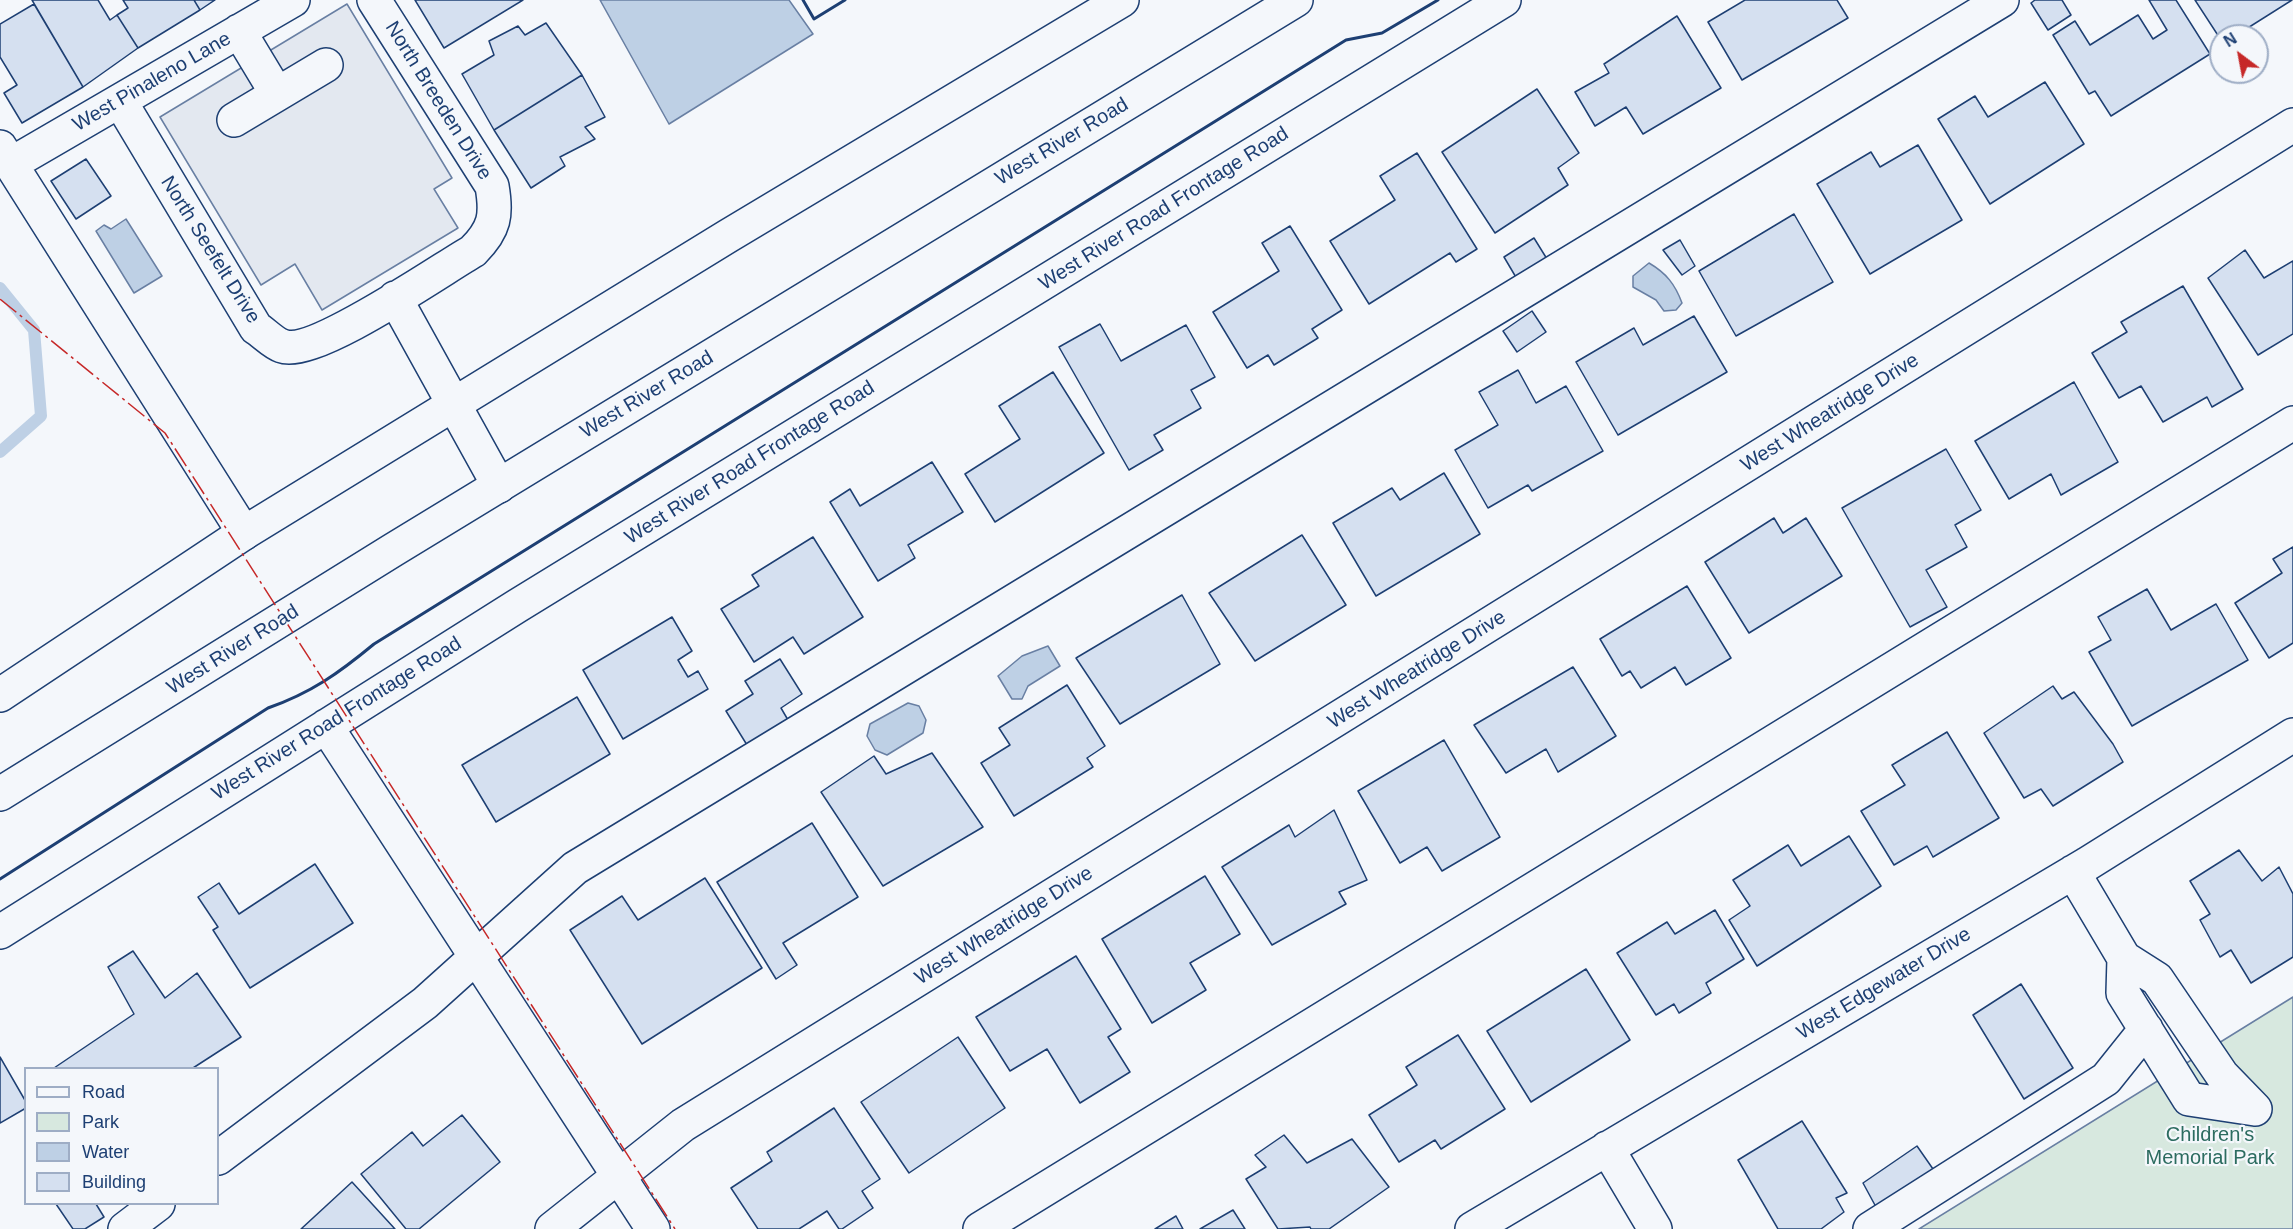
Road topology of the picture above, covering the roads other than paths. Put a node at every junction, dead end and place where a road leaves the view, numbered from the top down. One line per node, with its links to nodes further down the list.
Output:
1 (293, 0): 7 (street, West Pinaleno Lane)
2 (374, 0): 14 (street, North Breeden Drive)
3 (1122, 0): 15 (street)
4 (1296, 0): 17 (street, West River Road)
5 (1504, 0): 20 (street, West River Road Frontage Road)
6 (2002, 0): 25 (street)
7 (239, 31): 9 (street); 10 (street, West Pinaleno Lane)
8 (326, 65): 9 (street)
9 (277, 94): 11 (street)
10 (120, 101): 13 (street, West Pinaleno Lane); 14 (street, North Seefelt Drive)
11 (234, 120)
12 (2293, 125): 30 (street, West Wheatridge Drive)
13 (5, 156): 18 (street)
14 (395, 298): 15 (street)
15 (454, 404): 17 (street); 18 (street)
16 (2293, 423): 35 (street)
17 (499, 486): 22 (street, West River Road)
18 (244, 532): 19 (street)
19 (3, 686)
20 (326, 726): 24 (street, West River Road Frontage Road); 25 (street)
21 (2293, 735): 23 (street, West Edgewater Drive)
22 (0, 794)
23 (2073, 872): 26 (street); 28 (street, West Edgewater Drive)
24 (0, 932)
25 (478, 956): 29 (street); 30 (street)
26 (2124, 958): 27 (street); 27 (street)
27 (2145, 1029): 38 (street)
28 (1607, 1148): 36 (street, West Edgewater Drive); 37 (street)
29 (219, 1157)
30 (617, 1177): 33 (street, West Wheatridge Drive); 34 (street)
31 (155, 1205): 32 (street)
32 (125, 1229)
33 (552, 1229)
34 (653, 1229)
35 (980, 1229)
36 (1472, 1229)
37 (1656, 1229)
38 (1870, 1229)

